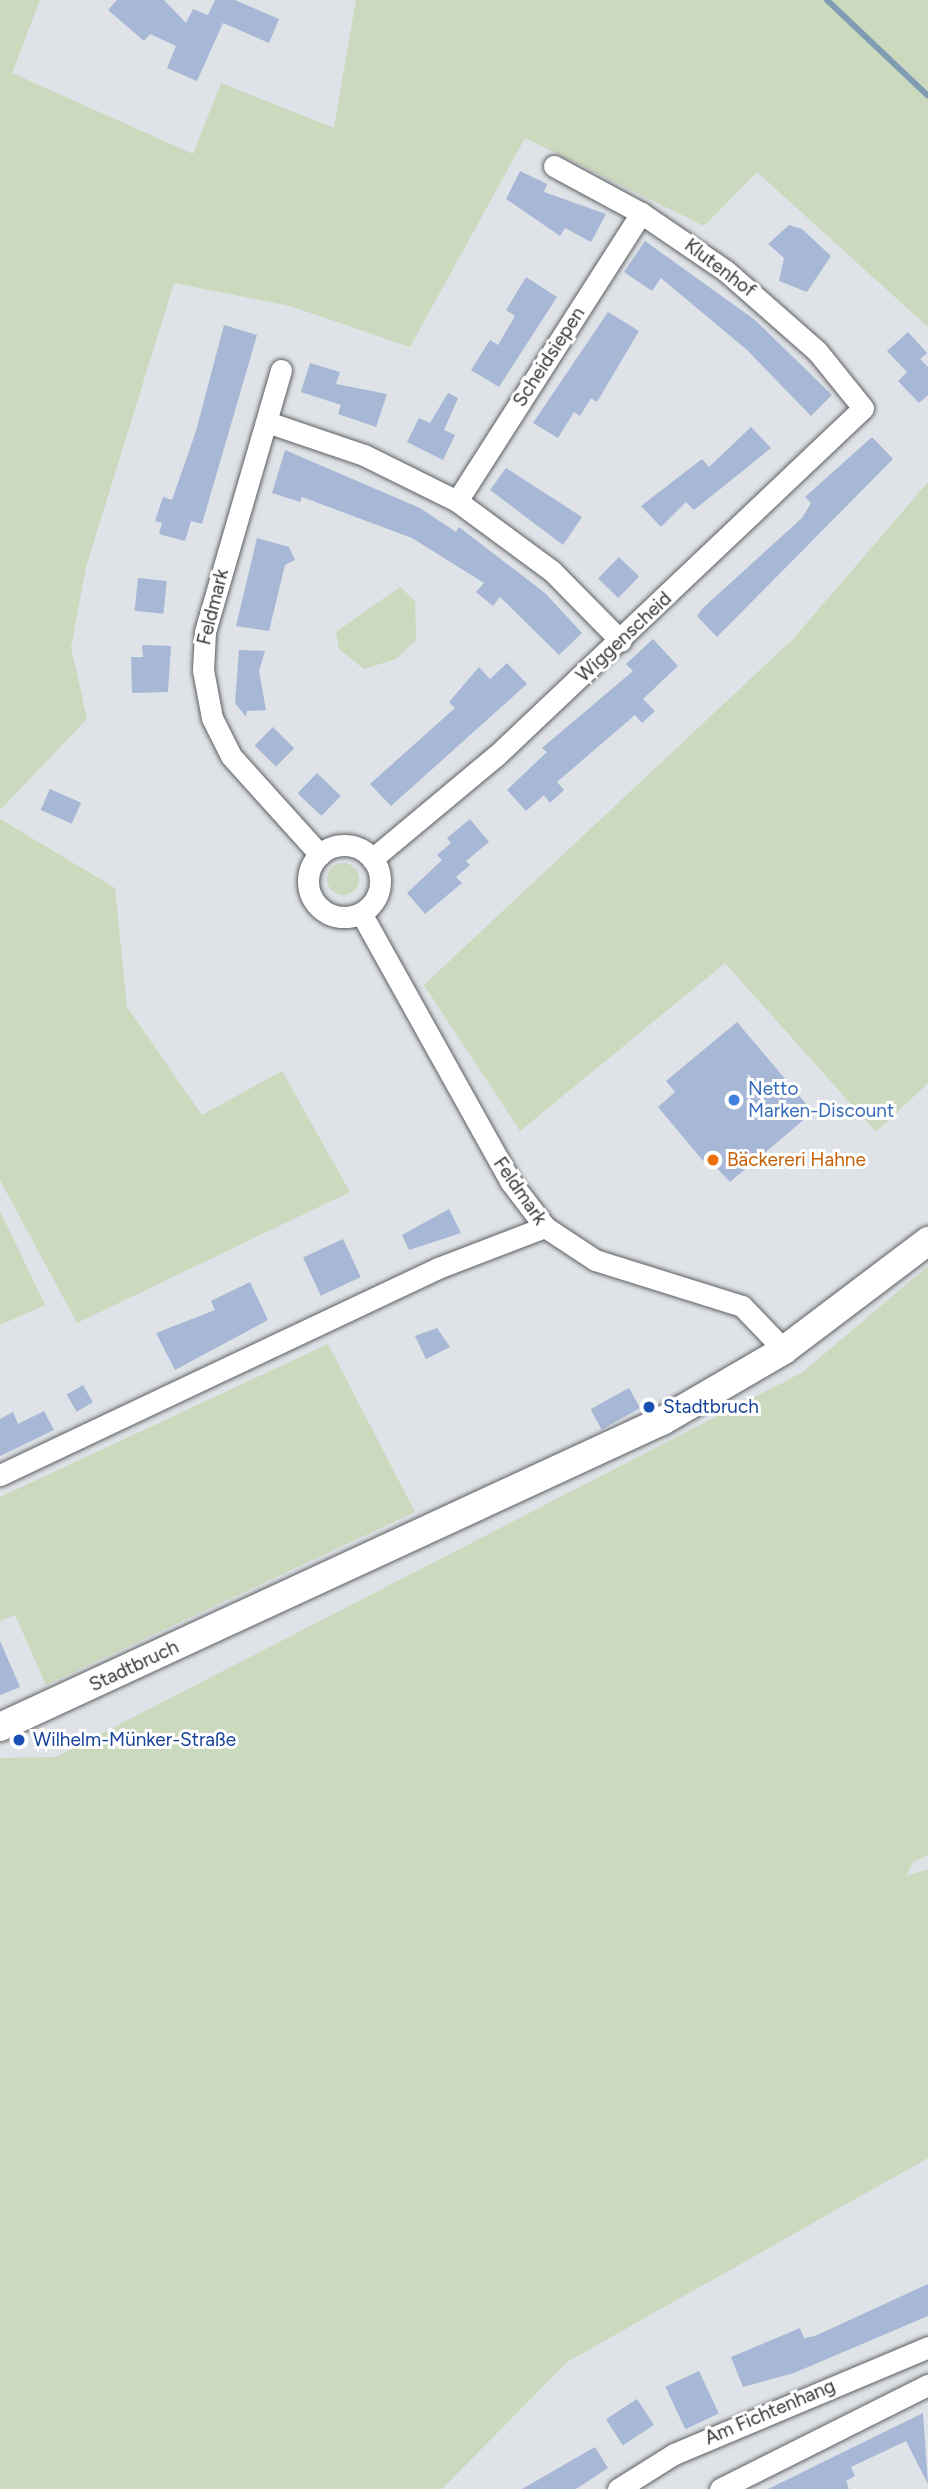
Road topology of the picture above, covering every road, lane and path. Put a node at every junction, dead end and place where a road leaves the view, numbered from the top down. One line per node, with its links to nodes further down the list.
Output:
1 (554, 166): 2 (street, Klutenhof)
2 (641, 213): 4 (street, Klutenhof); 6 (street, Scheidsiepen)
3 (281, 370): 5 (street, Feldmark)
4 (863, 402): 7 (street, Wiggenscheid)
5 (267, 422): 6 (street); 8 (street, Feldmark)
6 (457, 502): 7 (street)
7 (621, 640): 9 (street, Wiggenscheid)
8 (320, 855): 9 (street); 10 (street)
9 (372, 859): 10 (street)
10 (361, 913): 11 (street, Feldmark)
11 (544, 1227): 13 (street, Feldmark); 14 (street)
12 (928, 1241): 13 (street, Stadtbruch)
13 (784, 1350): 15 (street, Stadtbruch)
14 (0, 1475)
15 (0, 1727)
16 (928, 2347): 18 (street, Am Fichtenhang)
17 (928, 2385): 19 (street)
18 (618, 2489)
19 (720, 2489)

